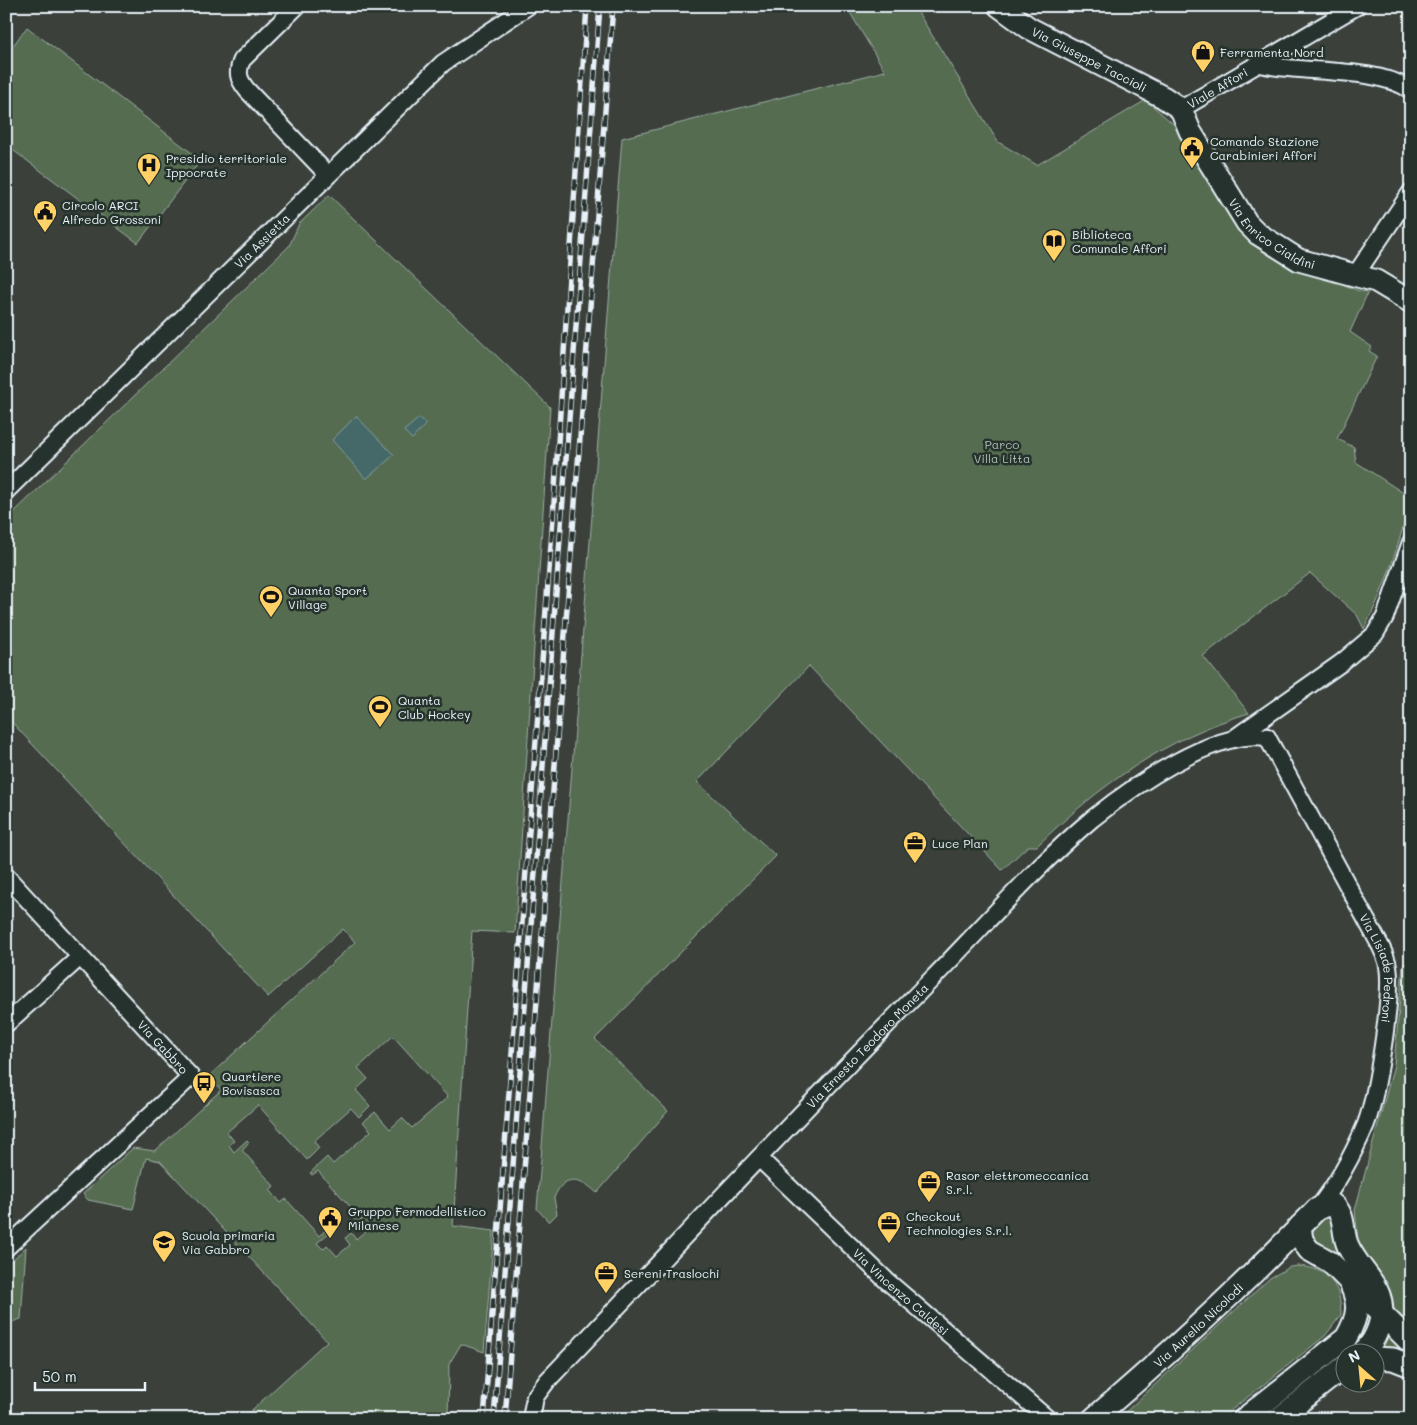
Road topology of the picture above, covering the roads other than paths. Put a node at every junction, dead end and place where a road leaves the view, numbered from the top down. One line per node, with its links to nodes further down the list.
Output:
1 (297, 6): 8 (street)
2 (528, 6): 8 (street, Via Assietta)
3 (999, 6): 7 (street, Via Giuseppe Taccioli)
4 (1357, 6): 5 (street)
5 (1260, 64): 6 (street, Viale Affori); 7 (street, Viale Affori)
6 (1411, 90)
7 (1181, 109): 10 (street, Via Enrico Cialdini)
8 (327, 174): 12 (street, Via Assietta)
9 (1411, 192): 10 (street)
10 (1354, 277): 11 (street, Via Enrico Cialdini)
11 (1411, 302)
12 (6, 491)
13 (1411, 542): 14 (street, Via Ernesto Teodoro Moneta)
14 (1278, 708): 15 (street, Via Ernesto Teodoro Moneta); 16 (street)
15 (1236, 737): 16 (street, Via Ernesto Teodoro Moneta); 20 (street, Via Ernesto Teodoro Moneta)
16 (1266, 737): 21 (street, Via Lisiade Pedroni)
17 (6, 876): 18 (street, Via Gabbro)
18 (80, 957): 19 (street); 23 (street, Via Gabbro)
19 (6, 1024)
20 (759, 1158): 33 (street, Via Ernesto Teodoro Moneta); 34 (street, Via Vincenzo Caldesi)
21 (1317, 1209): 22 (street, Via Lisiade Pedroni); 27 (street)
22 (1300, 1226): 24 (street); 25 (street, Via Aurelio Nicolodi)
23 (6, 1248)
24 (1309, 1250): 25 (street); 26 (street)
25 (1269, 1258): 35 (street, Via Aurelio Nicolodi)
26 (1347, 1277): 27 (street); 36 (street)
27 (1383, 1314): 28 (street); 29 (street)
28 (1371, 1342)
29 (1411, 1344)
30 (1384, 1359): 31 (street)
31 (1411, 1366)
32 (1334, 1376): 37 (street)
33 (531, 1419)
34 (1048, 1419)
35 (1093, 1419)
36 (1244, 1419)
37 (1278, 1419)

